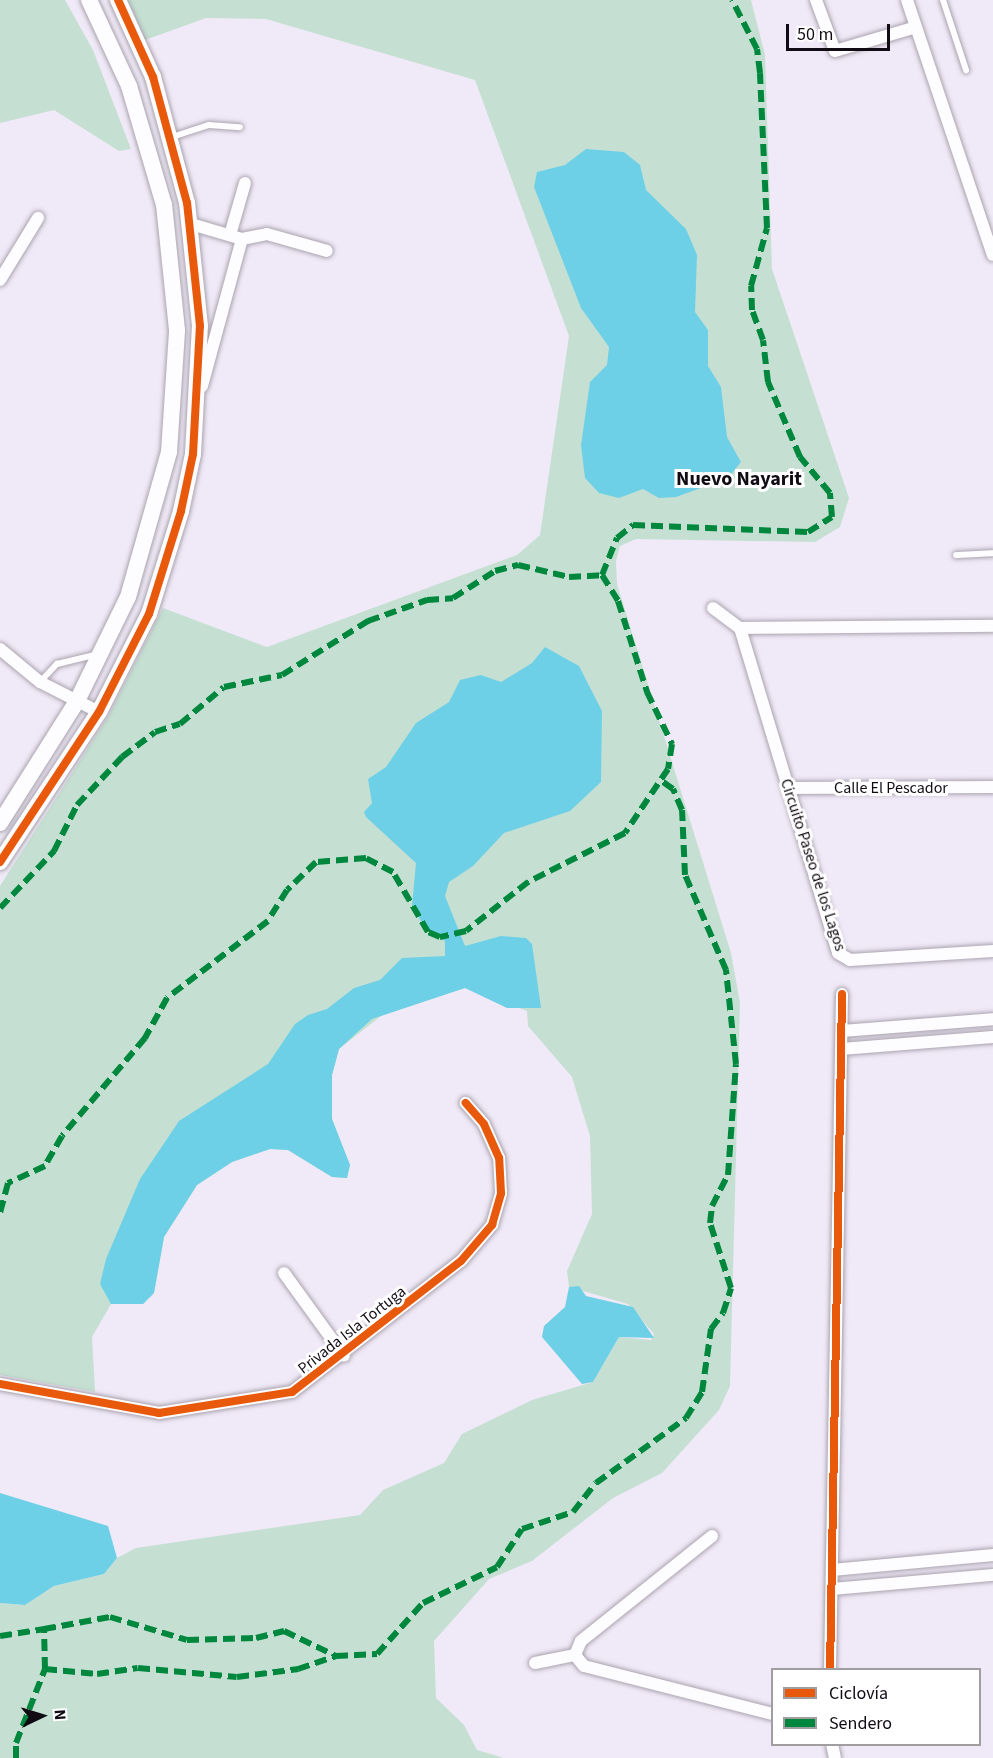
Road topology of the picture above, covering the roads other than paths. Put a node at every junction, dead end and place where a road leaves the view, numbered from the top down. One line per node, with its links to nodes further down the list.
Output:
1 (89, 0): 18 (street)
2 (118, 0): 9 (street)
3 (816, 0): 6 (street)
4 (907, 0): 6 (street)
5 (943, 0): 7 (lane)
6 (916, 27): 15 (street)
7 (966, 70)
8 (240, 127): 9 (lane)
9 (172, 137): 12 (street)
10 (245, 183): 13 (street)
11 (38, 218): 16 (street)
12 (191, 224): 13 (street); 17 (street)
13 (236, 237): 14 (street); 17 (street)
14 (327, 251)
15 (993, 255)
16 (0, 280)
17 (199, 396): 19 (street)
18 (157, 504): 19 (street); 26 (street)
19 (182, 510): 29 (street)
20 (993, 553): 21 (lane)
21 (956, 555)
22 (713, 608): 24 (street)
23 (993, 626): 24 (street)
24 (740, 628): 31 (street, Circuito Paseo de los Lagos)
25 (0, 649): 27 (street)
26 (102, 654): 27 (lane); 28 (street)
27 (40, 682): 28 (street)
28 (77, 701): 29 (street); 32 (street)
29 (99, 712): 33 (street)
30 (993, 787): 31 (street, Calle El Pescador)
31 (789, 788): 34 (street, Circuito Paseo de los Lagos)
32 (0, 823)
33 (0, 862)
34 (993, 951)
35 (842, 994): 37 (street)
36 (993, 1019): 37 (street)
37 (842, 1031): 39 (street)
38 (993, 1037): 39 (street)
39 (841, 1049): 46 (street)
40 (466, 1103): 42 (street, Privada Isla Tortuga)
41 (284, 1274): 42 (street)
42 (344, 1356): 43 (street, Privada Isla Tortuga)
43 (0, 1384)
44 (712, 1536): 49 (street)
45 (993, 1555): 46 (street)
46 (832, 1570): 48 (street)
47 (993, 1575): 48 (street)
48 (832, 1589): 51 (street)
49 (575, 1655): 50 (street); 52 (street)
50 (535, 1664)
51 (830, 1668)
52 (771, 1714)

